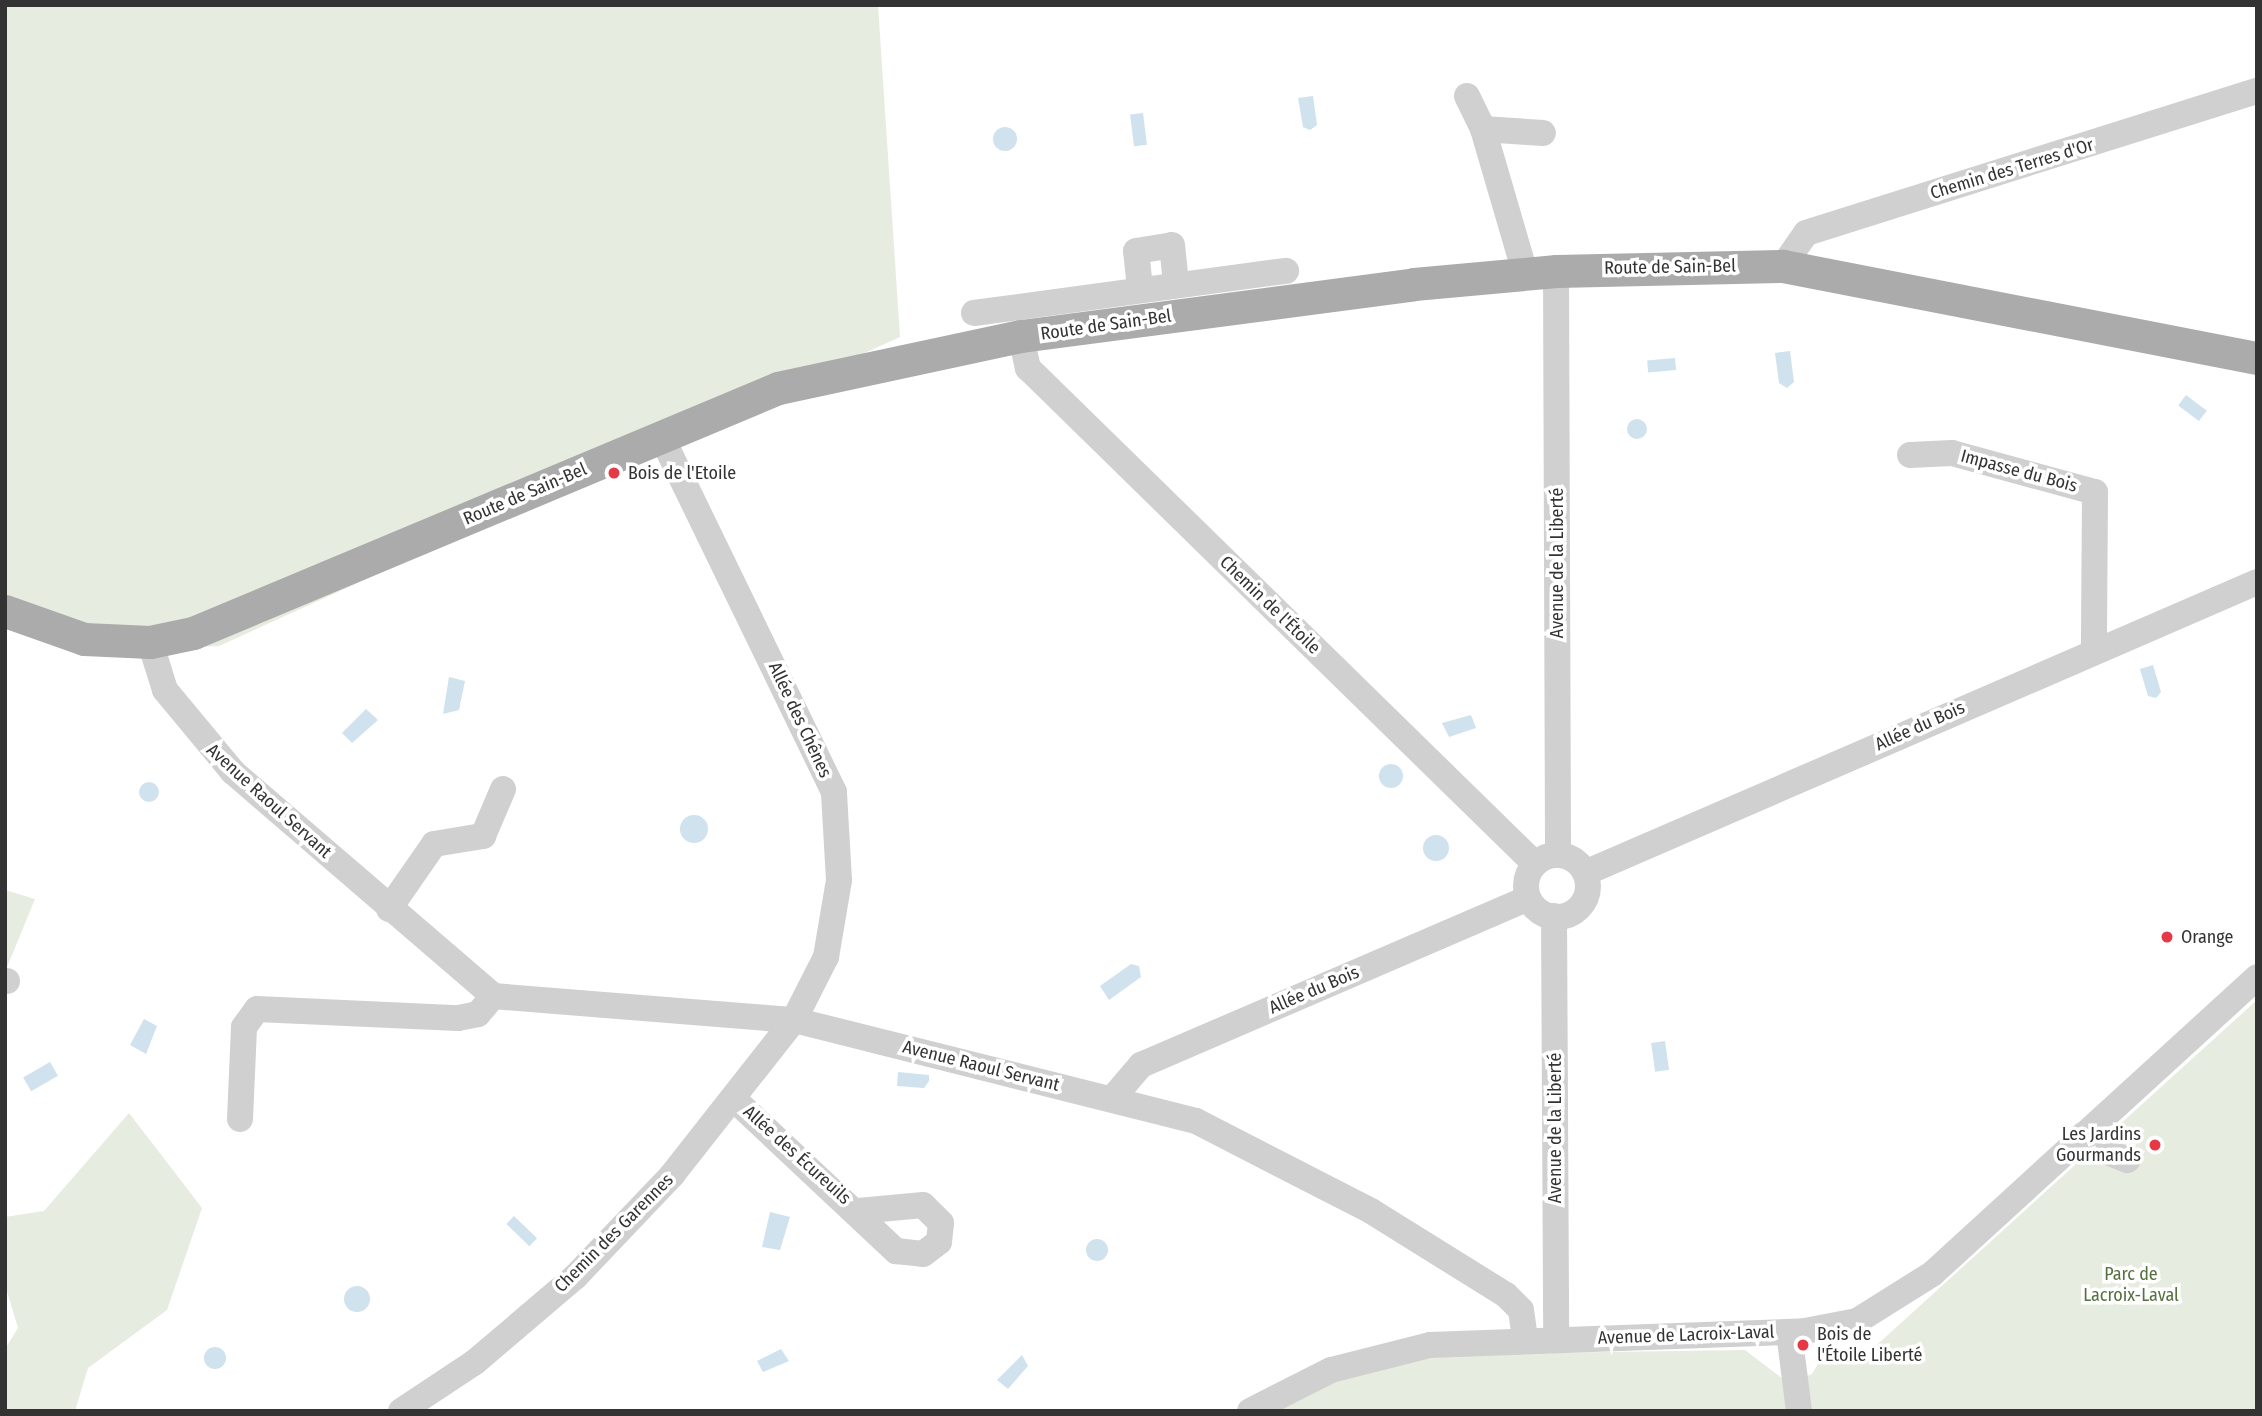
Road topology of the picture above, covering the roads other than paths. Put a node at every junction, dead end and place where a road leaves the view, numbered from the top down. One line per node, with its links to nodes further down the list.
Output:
1 (2257, 91): 5 (street, Chemin des Terres d'Or)
2 (1466, 96): 3 (street, Avenue de la Liberté)
3 (1483, 129): 4 (street); 7 (street, Avenue de la Liberté)
4 (1543, 133)
5 (1783, 266): 7 (main road, Route de Sain-Bel); 11 (main road, Route de Sain-Bel)
6 (1286, 271): 8 (street)
7 (1541, 272): 8 (main road, Route de Sain-Bel); 19 (street, Avenue de la Liberté)
8 (1160, 293): 9 (street); 10 (main road, Route de Sain-Bel)
9 (974, 313)
10 (1021, 336): 12 (main road, Route de Sain-Bel); 19 (street, Chemin de l'Étoile)
11 (2257, 358)
12 (661, 436): 16 (main road, Route de Sain-Bel); 26 (street, Allée des Chênes)
13 (1909, 455): 17 (street, Impasse du Bois)
14 (2257, 582): 17 (street, Allée du Bois)
15 (5, 611): 16 (main road, Route de Sain-Bel)
16 (150, 642): 22 (street, Avenue Raoul Servant)
17 (2094, 650): 20 (street, Allée du Bois)
18 (503, 789): 22 (street)
19 (1546, 860): 20 (street); 21 (street)
20 (1585, 873): 23 (street)
21 (1528, 898): 23 (street); 27 (street, Allée du Bois)
22 (389, 909): 25 (street, Avenue Raoul Servant)
23 (1555, 916): 34 (street, Avenue de la Liberté)
24 (2257, 977): 30 (street, Avenue de Lacroix-Laval)
25 (493, 996): 26 (street, Avenue Raoul Servant); 29 (street)
26 (794, 1020): 27 (street, Avenue Raoul Servant); 28 (street, Chemin des Garennes)
27 (1112, 1099): 35 (street, Avenue Raoul Servant)
28 (735, 1100): 32 (street, Allée des Écureuils); 36 (street, Chemin des Garennes)
29 (240, 1119)
30 (2083, 1135): 31 (street); 33 (street, Avenue de Lacroix-Laval)
31 (2128, 1160)
32 (858, 1211)
33 (1788, 1332): 34 (street, Avenue de Lacroix-Laval); 38 (street)
34 (1556, 1339): 35 (street, Avenue de Lacroix-Laval)
35 (1525, 1340): 37 (street, Avenue de Lacroix-Laval)
36 (401, 1411)
37 (1250, 1411)
38 (1798, 1411)

